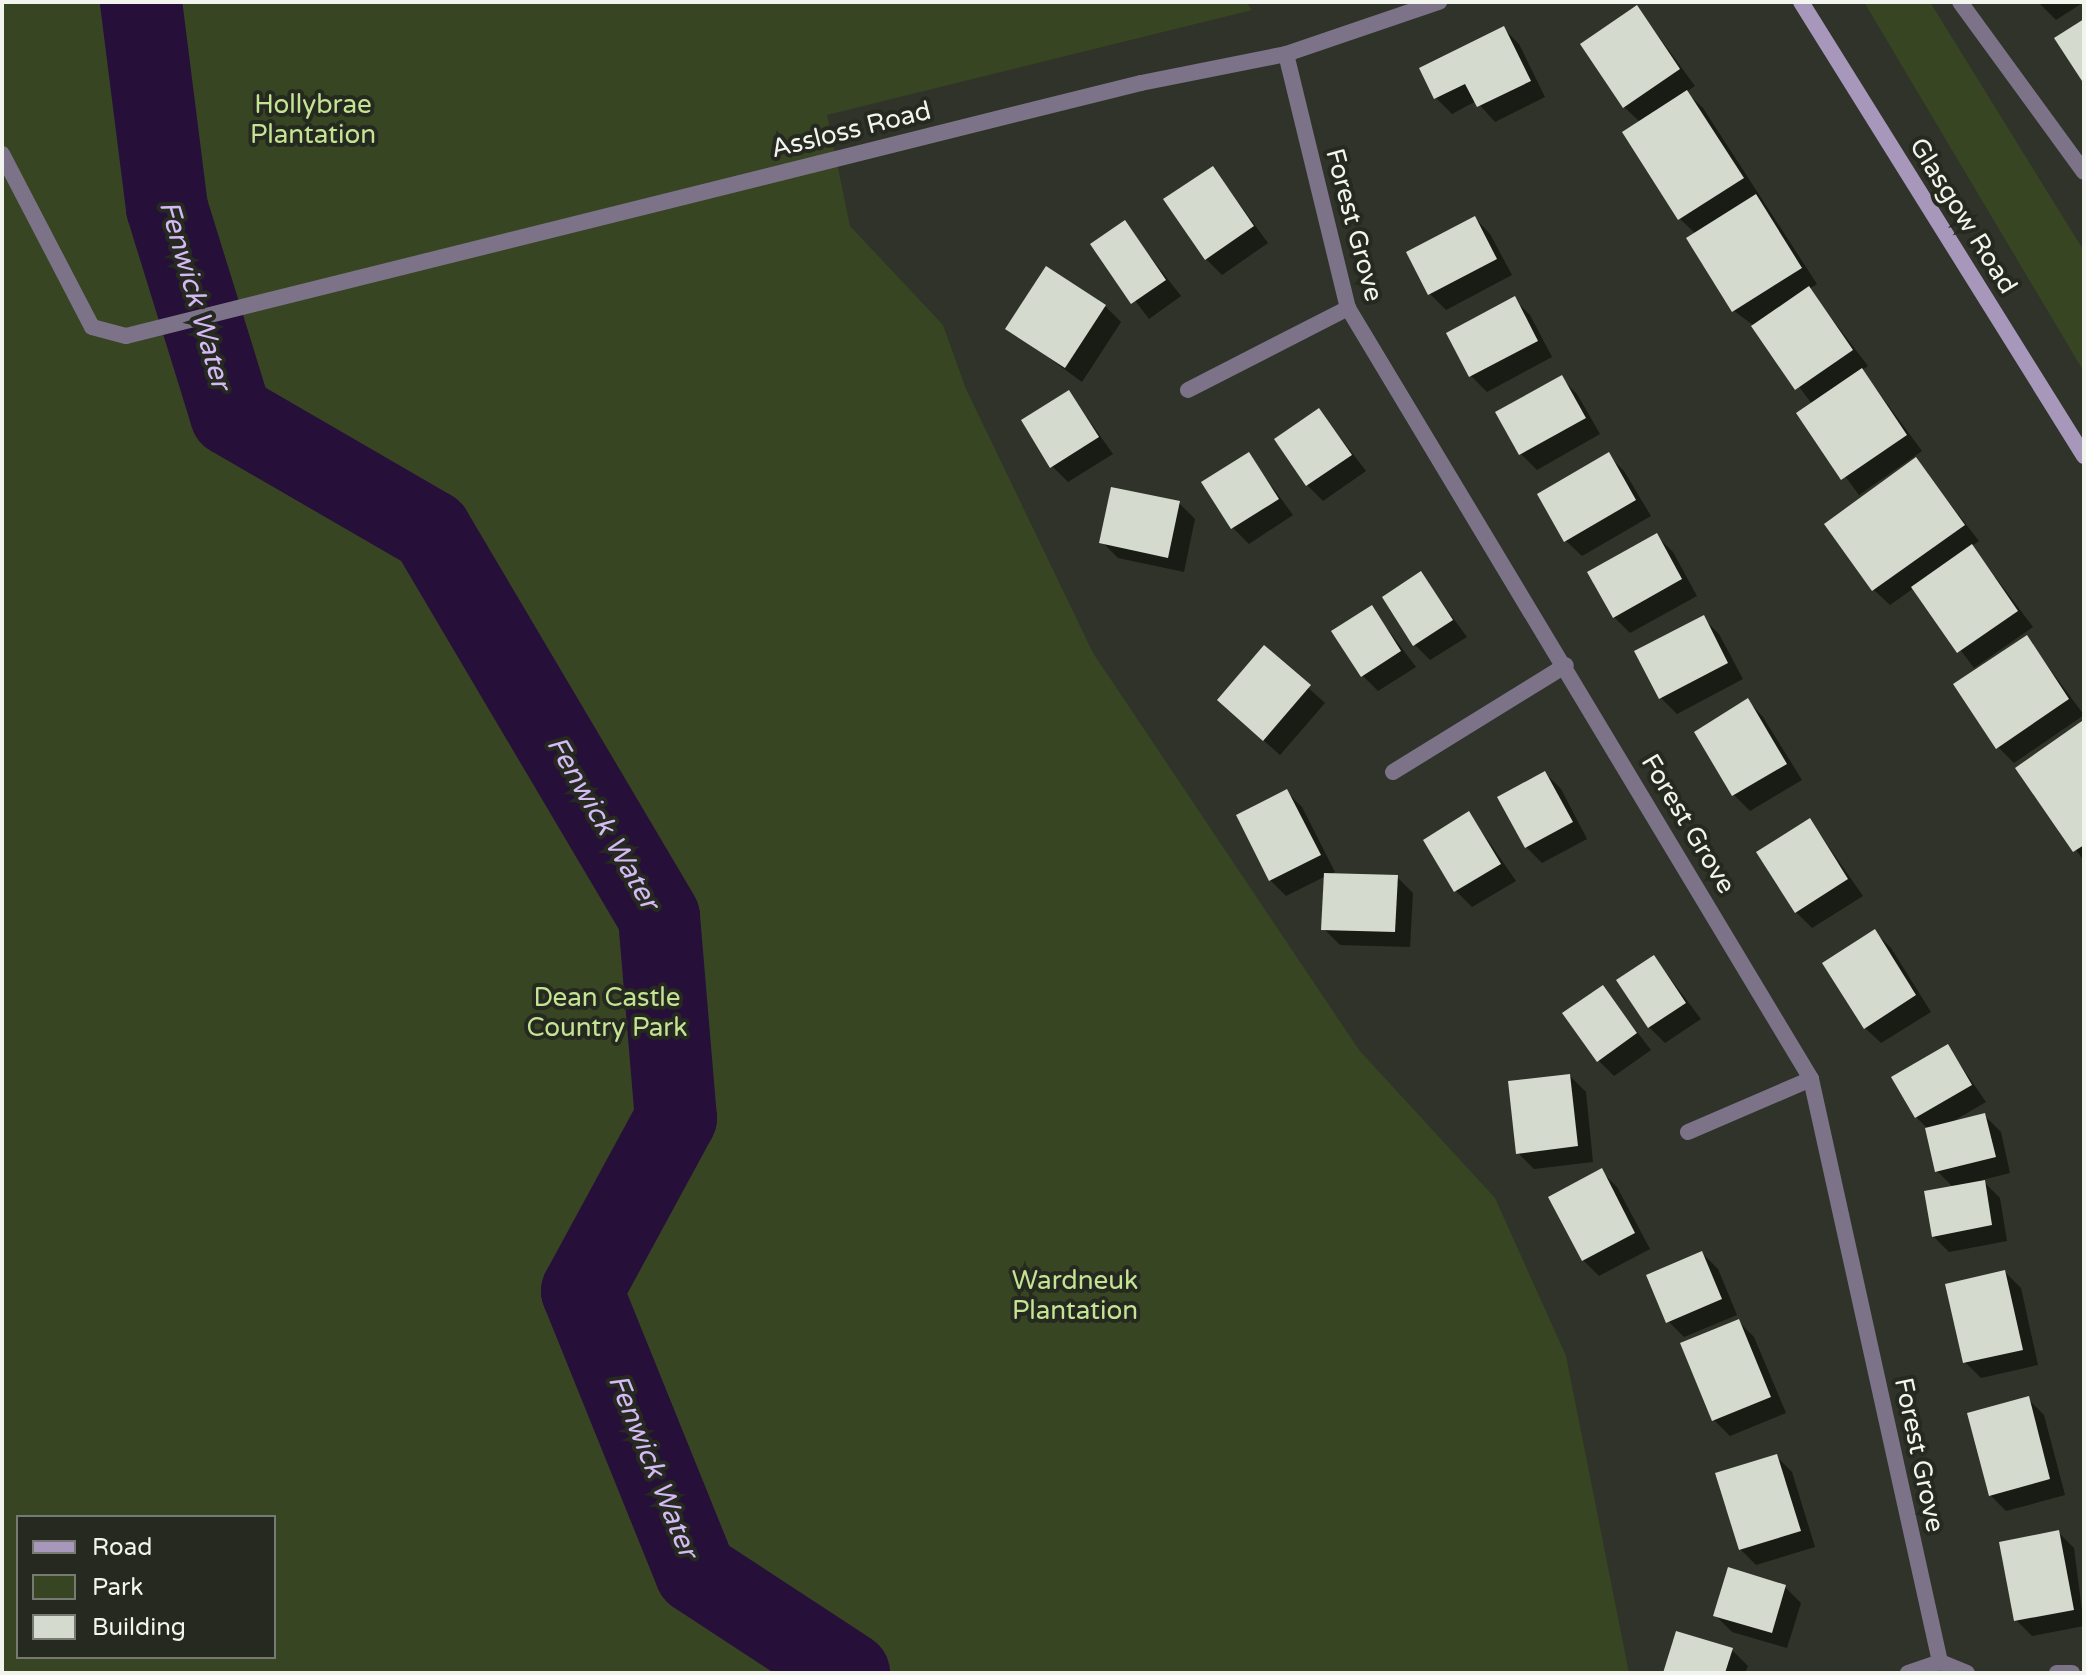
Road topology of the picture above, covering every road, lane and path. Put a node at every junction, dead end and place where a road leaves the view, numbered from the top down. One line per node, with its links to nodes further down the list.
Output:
1 (1439, 2): 4 (street, Assloss Road)
2 (1801, 2): 9 (main road, Glasgow Road)
3 (1960, 2): 6 (street)
4 (1286, 54): 5 (street, Assloss Road); 7 (street, Forest Grove)
5 (2, 154)
6 (2084, 172)
7 (1348, 308): 8 (street); 10 (street, Forest Grove)
8 (1188, 390)
9 (2084, 456)
10 (1566, 665): 11 (street); 12 (street, Forest Grove)
11 (1393, 772)
12 (1811, 1079): 13 (street); 14 (street, Forest Grove)
13 (1688, 1132)
14 (1940, 1662): 15 (street); 16 (street)
15 (1908, 1673)
16 (1967, 1673)
17 (2057, 1673): 18 (street)
18 (2072, 1673)

